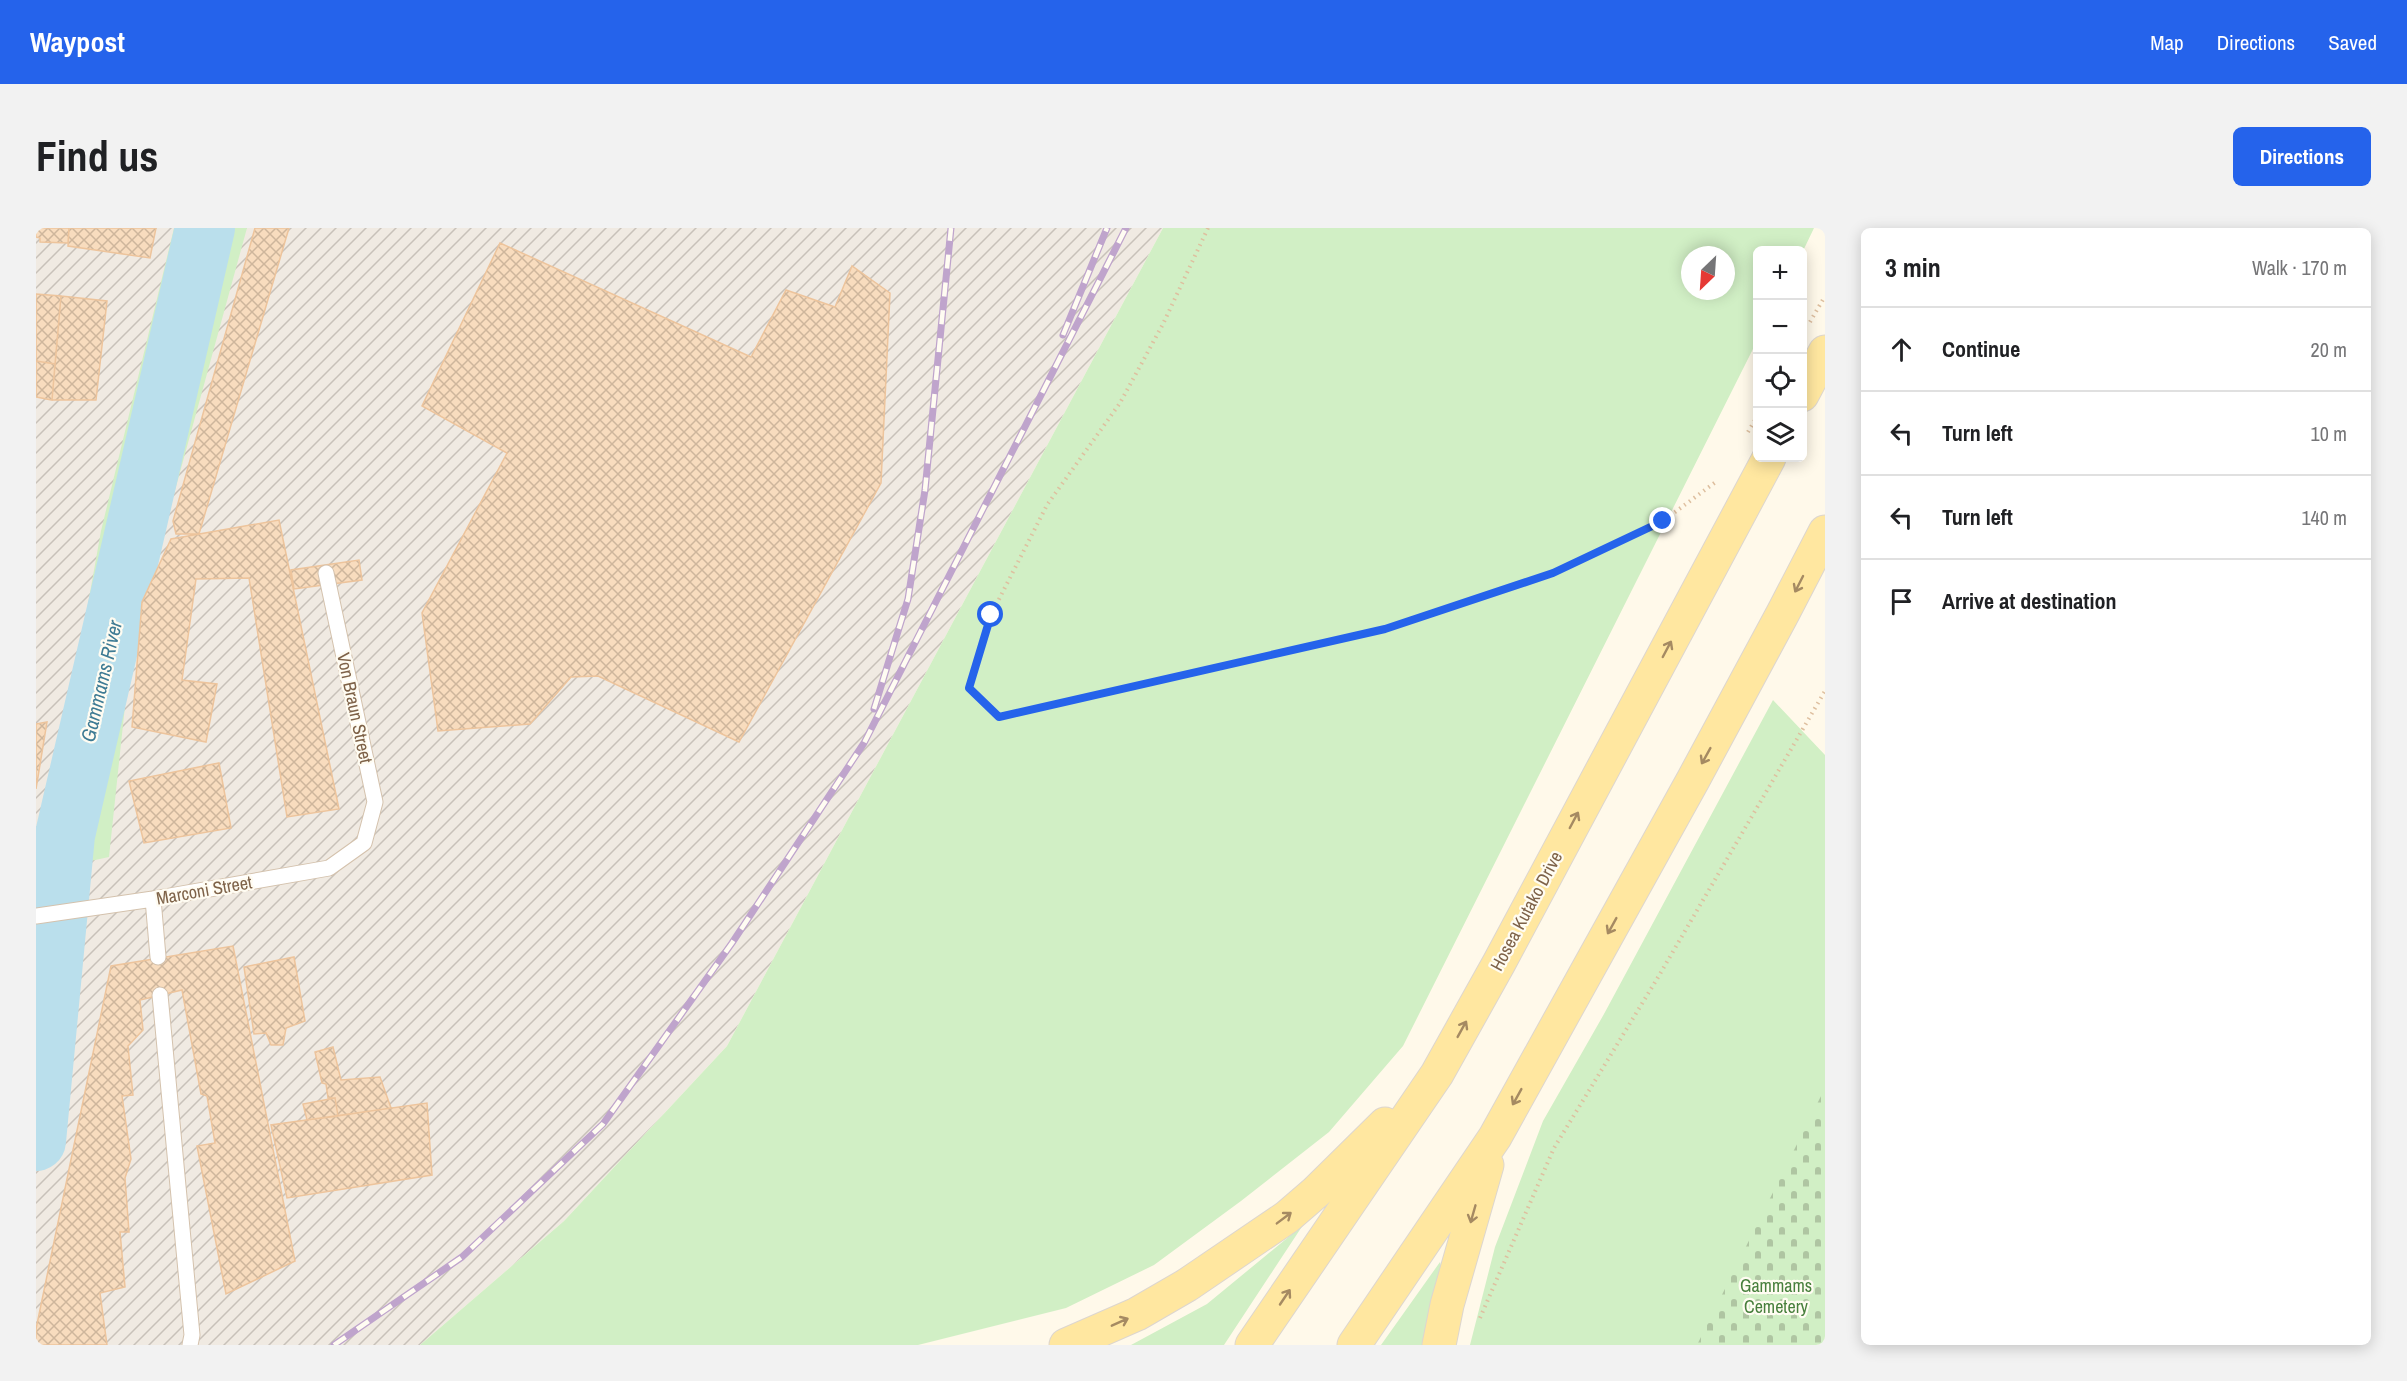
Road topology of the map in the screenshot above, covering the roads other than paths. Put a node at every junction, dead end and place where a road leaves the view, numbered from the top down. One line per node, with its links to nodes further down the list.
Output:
1 (1817, 339): 2 (main road)
2 (1807, 379)
3 (1767, 462): 11 (main road, Hosea Kutako Drive, one-way to 3)
4 (1825, 532): 12 (main road, one-way to 12)
5 (326, 573): 6 (lane, Von Braun Street)
6 (364, 843): 7 (lane, Marconi Street)
7 (153, 899): 8 (lane, Marconi Street); 9 (lane)
8 (36, 916)
9 (158, 957)
10 (160, 995): 13 (lane)
11 (1437, 1074): 14 (main road, one-way to 11); 15 (main road, Hosea Kutako Drive, one-way to 11)
12 (1495, 1137): 16 (main road); 17 (main road, one-way to 17)
13 (190, 1345)
14 (1066, 1345)
15 (1252, 1345)
16 (1354, 1345)
17 (1439, 1345)

